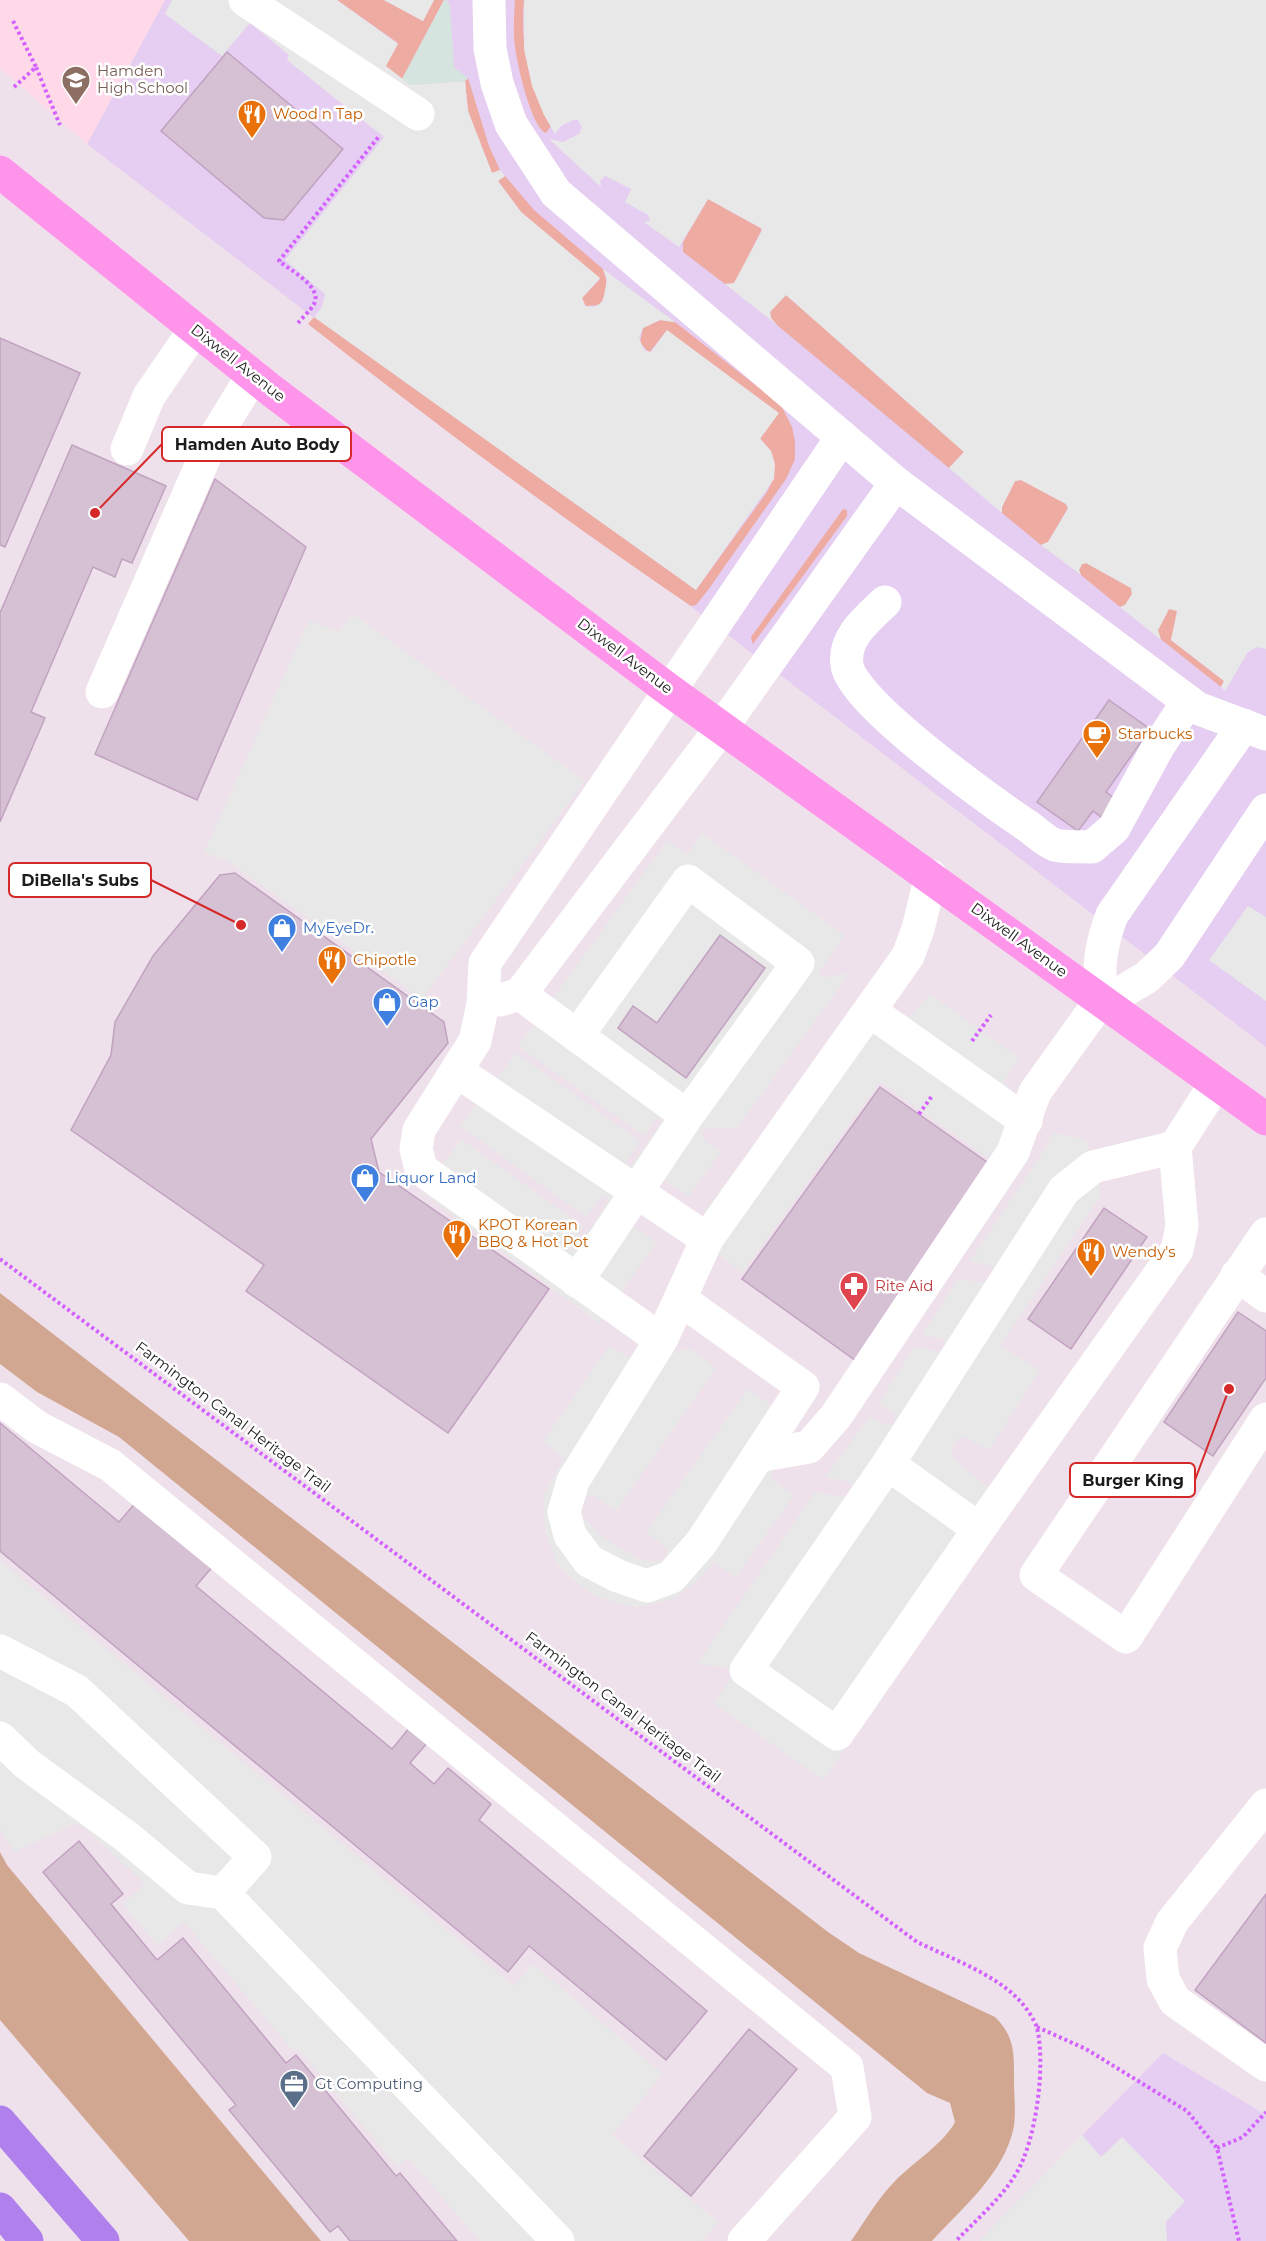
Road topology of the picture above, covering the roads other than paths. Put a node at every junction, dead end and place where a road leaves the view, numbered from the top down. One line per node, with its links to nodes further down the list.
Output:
1 (245, 0): 3 (lane)
2 (489, 0): 7 (lane)
3 (418, 114)
4 (0, 172): 5 (main road, Dixwell Avenue)
5 (195, 329): 6 (main road, Dixwell Avenue); 8 (lane)
6 (253, 375): 11 (main road, Dixwell Avenue); 12 (lane)
7 (842, 437): 9 (lane); 11 (lane)
8 (127, 449)
9 (896, 483): 13 (lane); 14 (lane)
10 (885, 602): 13 (lane)
11 (669, 690): 14 (main road, Dixwell Avenue); 20 (lane)
12 (102, 692)
13 (1188, 701): 15 (lane)
14 (722, 727): 17 (main road, Dixwell Avenue); 18 (lane)
15 (1255, 729): 19 (lane)
16 (1266, 810): 19 (lane)
17 (931, 876): 19 (main road, Dixwell Avenue); 21 (lane)
18 (520, 994): 20 (lane); 22 (lane)
19 (1101, 1000): 24 (main road, Dixwell Avenue); 27 (lane)
20 (483, 1004): 23 (lane)
21 (870, 1011): 27 (lane); 31 (lane)
22 (577, 1036): 25 (lane); 25 (lane)
23 (458, 1072): 29 (lane); 33 (lane)
24 (1216, 1083): 26 (main road, Dixwell Avenue); 28 (lane)
25 (687, 1116): 29 (lane)
26 (1266, 1119)
27 (1026, 1121): 39 (lane)
28 (1175, 1147): 40 (lane); 41 (lane)
29 (635, 1193): 31 (lane); 33 (lane)
30 (1266, 1234): 32 (lane)
31 (707, 1239): 35 (lane)
32 (1237, 1275): 34 (lane); 38 (lane)
33 (578, 1281): 36 (lane)
34 (1266, 1296)
35 (680, 1299): 36 (lane); 39 (lane)
36 (661, 1340): 39 (lane)
37 (0, 1399): 52 (lane)
38 (1266, 1419)
39 (758, 1456)
40 (888, 1464): 41 (lane); 41 (lane)
41 (979, 1528)
42 (0, 1651): 45 (lane)
43 (0, 1738): 45 (lane)
44 (1266, 1805): 46 (lane)
45 (223, 1893): 51 (lane)
46 (1266, 2066)
47 (0, 2122): 50 (highway)
48 (0, 2209): 49 (highway)
49 (27, 2241)
50 (103, 2241)
51 (558, 2241)
52 (744, 2241)

